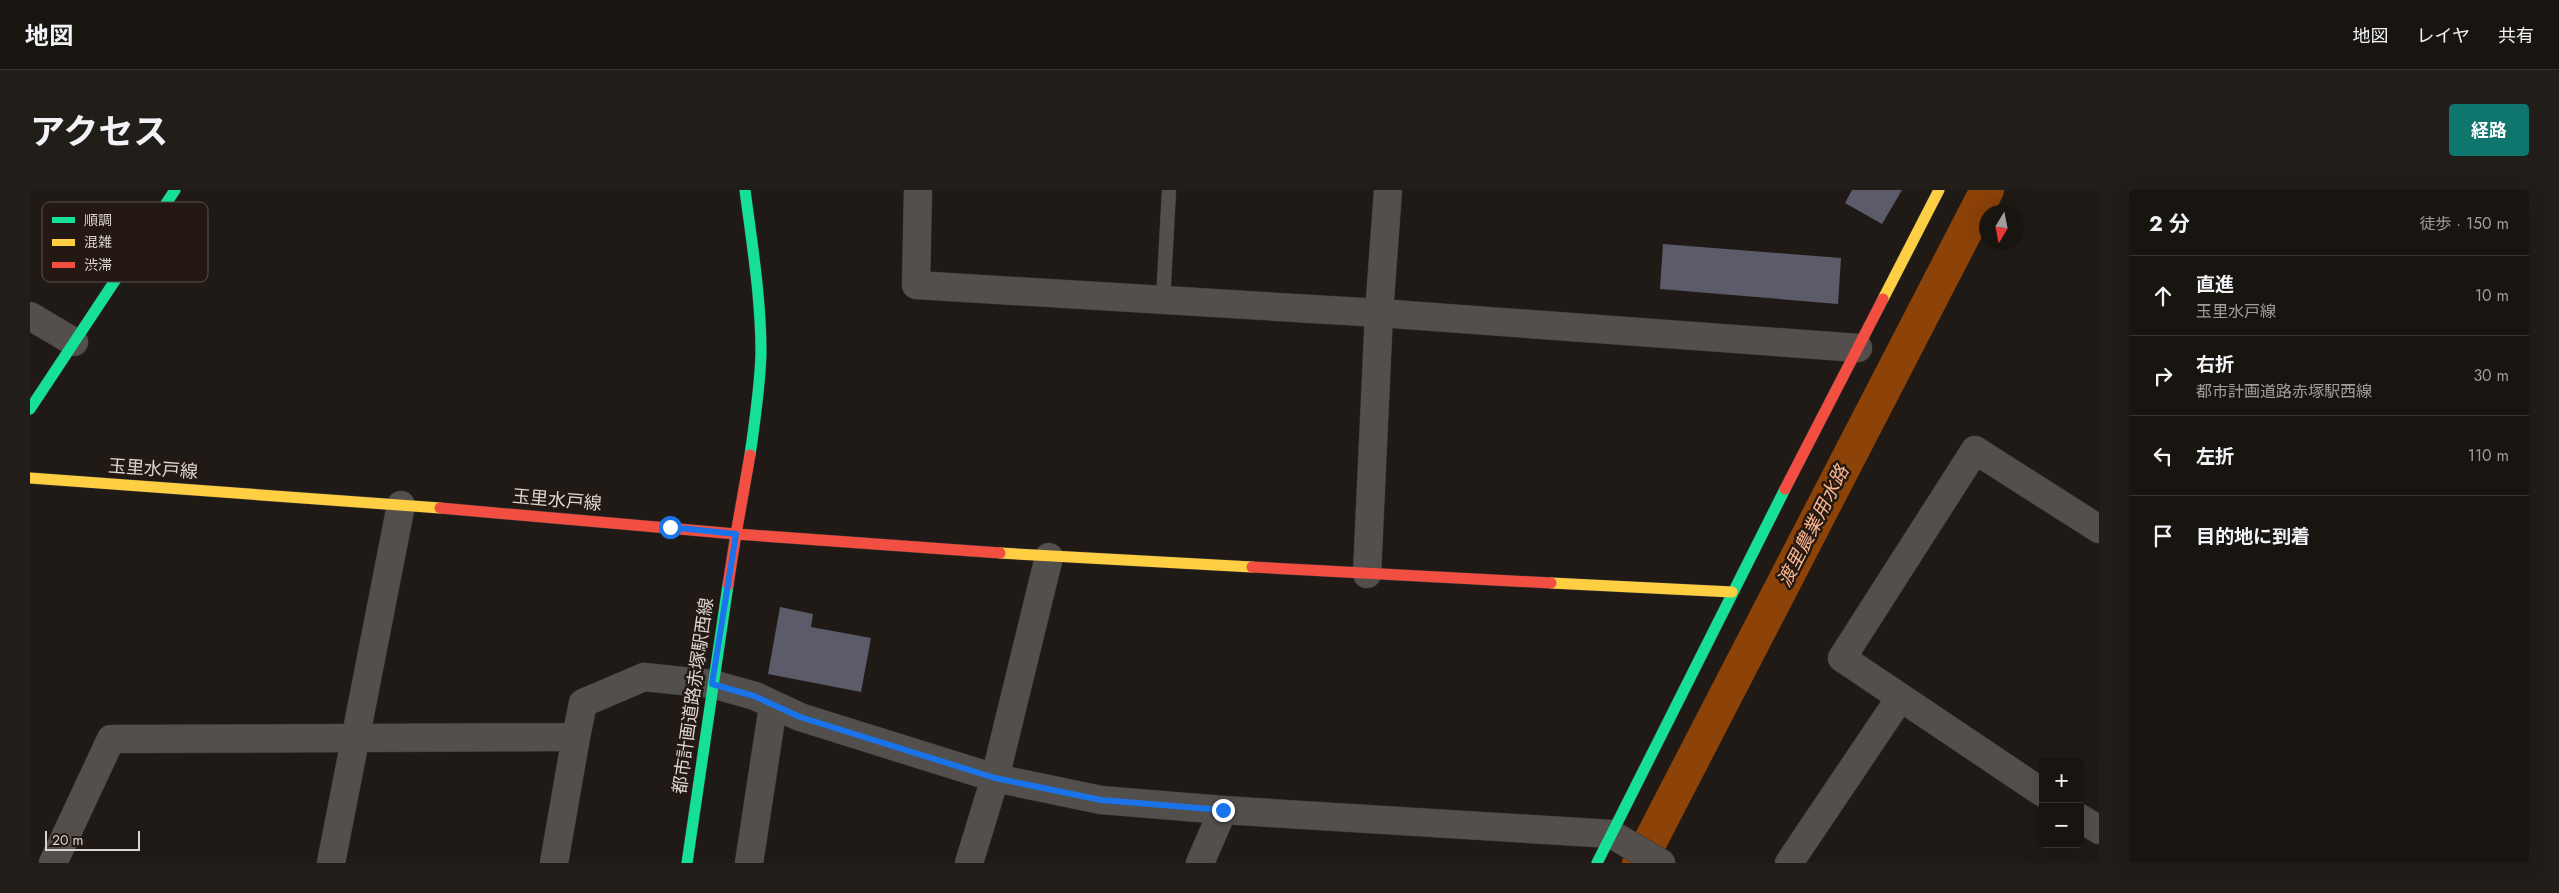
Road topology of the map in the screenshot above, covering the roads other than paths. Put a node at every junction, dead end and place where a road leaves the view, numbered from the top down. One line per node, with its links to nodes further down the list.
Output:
1 (175, 190): 7 (street)
2 (745, 190): 18 (street)
3 (918, 190): 9 (street)
4 (1169, 190): 9 (lane)
5 (1388, 190): 10 (street)
6 (1939, 190): 13 (street)
7 (167, 202)
8 (114, 282): 12 (street)
9 (1163, 301): 10 (street)
10 (1379, 313): 13 (street); 20 (street)
11 (30, 316): 12 (street)
12 (74, 342): 14 (street)
13 (1858, 348): 21 (street)
14 (30, 409)
15 (30, 478): 16 (street, 玉里水戸線)
16 (402, 505): 18 (street, 玉里水戸線); 26 (street)
17 (2099, 529): 23 (street)
18 (736, 534): 19 (street, 玉里水戸線); 22 (street, 都市計画道路赤塚駅西線)
19 (1049, 557): 20 (street, 玉里水戸線); 27 (street)
20 (1367, 574): 21 (street, 玉里水戸線)
21 (1732, 592): 32 (street)
22 (712, 684): 24 (street); 25 (street); 36 (street, 都市計画道路赤塚駅西線)
23 (1900, 698): 28 (street); 42 (street)
24 (773, 706): 27 (street); 37 (street)
25 (576, 737): 26 (street); 35 (street)
26 (354, 739): 33 (street); 34 (street)
27 (995, 778): 29 (street); 38 (street)
28 (2039, 790)
29 (1223, 810): 32 (street); 39 (street)
30 (2084, 821): 31 (street)
31 (2099, 830)
32 (1611, 834): 40 (street); 41 (street)
33 (53, 863)
34 (331, 863)
35 (554, 863)
36 (687, 863)
37 (749, 863)
38 (969, 863)
39 (1200, 863)
40 (1597, 863)
41 (1661, 863)
42 (1789, 863)

